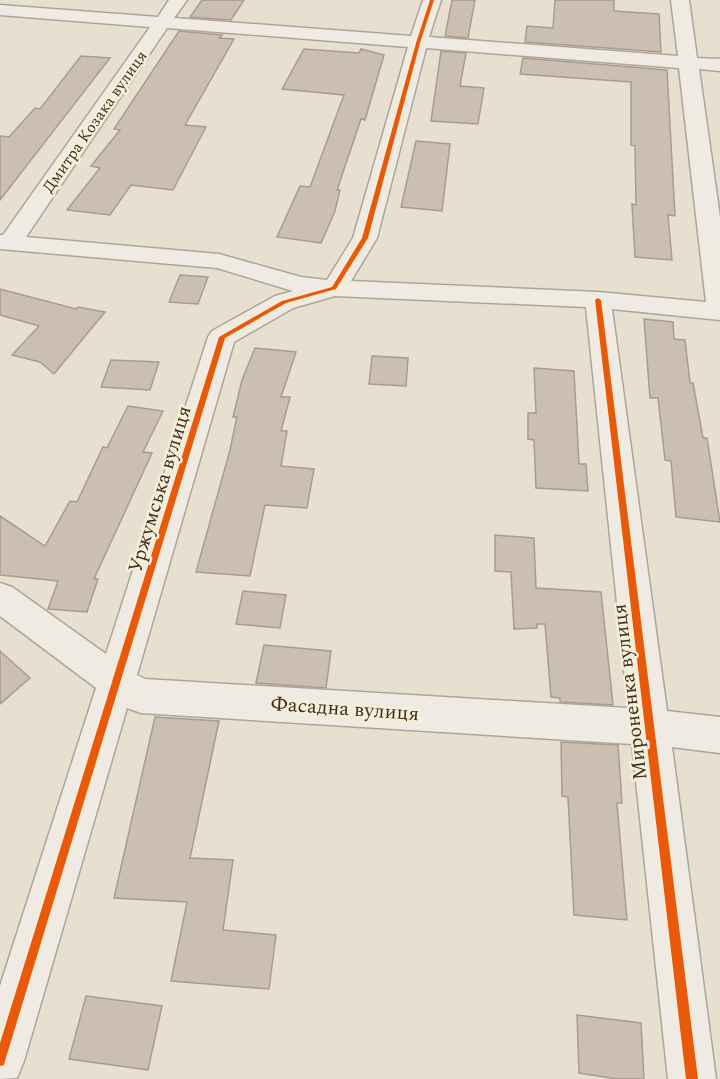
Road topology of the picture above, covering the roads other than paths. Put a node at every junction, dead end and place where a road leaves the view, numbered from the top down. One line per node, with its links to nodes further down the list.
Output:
1 (178, 0): 5 (street, Дмитра Козака вулиця)
2 (432, 0): 6 (street)
3 (680, 0): 7 (street)
4 (0, 10): 5 (street)
5 (161, 22): 6 (street); 9 (street, Дмитра Козака вулиця)
6 (418, 43): 7 (street); 10 (street)
7 (687, 63): 8 (street); 12 (street)
8 (720, 65)
9 (5, 242): 10 (street)
10 (333, 288): 11 (street); 14 (street, Уржумська вулиця)
11 (598, 300): 12 (street); 15 (street, Мироненка вулиця)
12 (720, 309)
13 (0, 597): 14 (street, Фасадна вулиця)
14 (117, 683): 15 (street, Фасадна вулиця); 17 (street, Уржумська вулиця)
15 (650, 727): 16 (street, Фасадна вулиця); 18 (street, Мироненка вулиця)
16 (720, 735)
17 (0, 1061)
18 (692, 1079)

